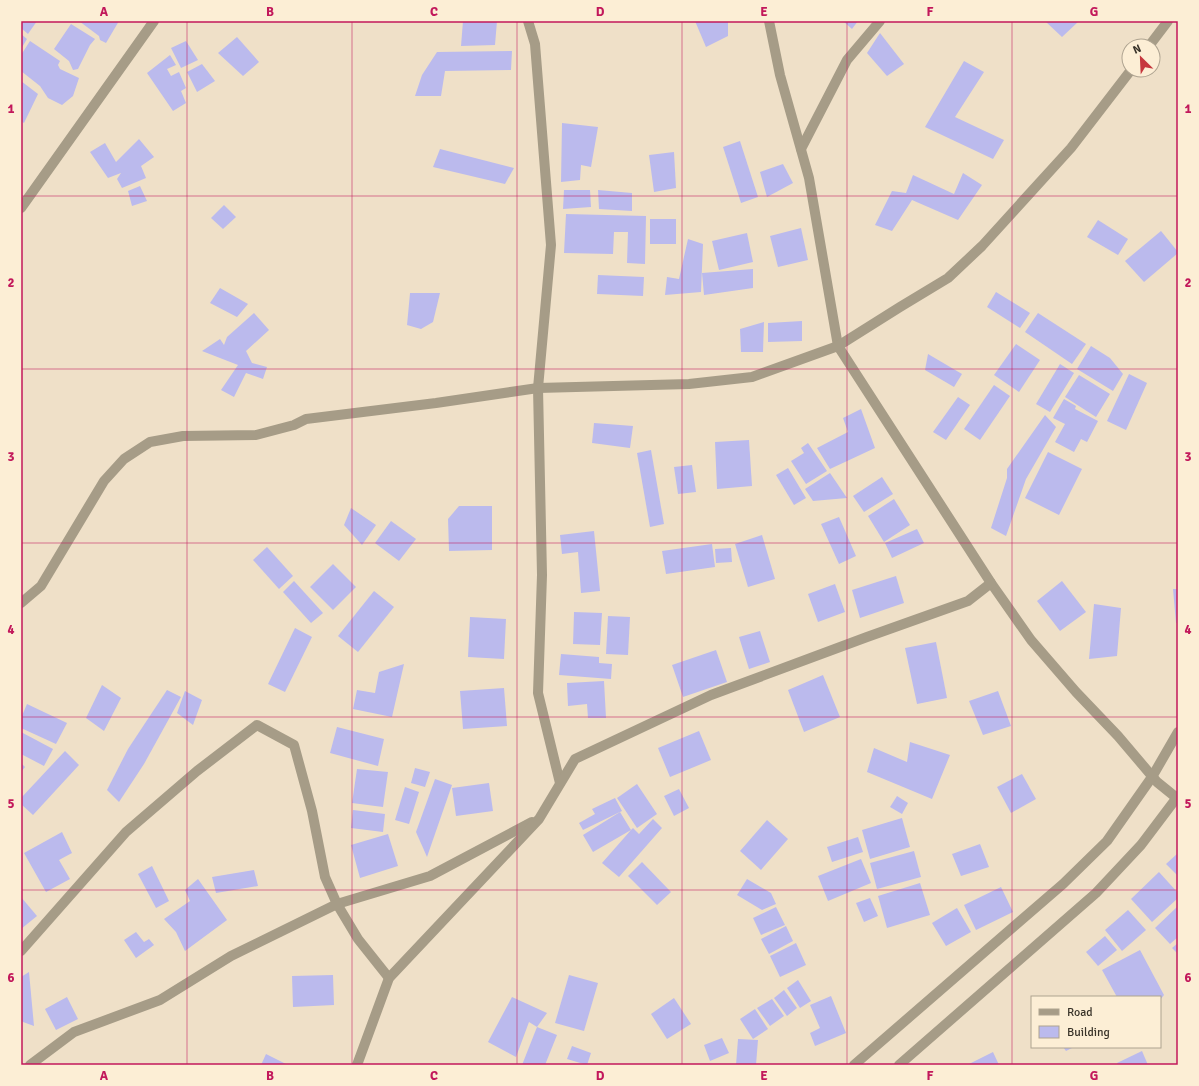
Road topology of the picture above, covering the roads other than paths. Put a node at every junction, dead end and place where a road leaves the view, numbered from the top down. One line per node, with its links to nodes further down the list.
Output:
1 (154, 21): 9 (street)
2 (528, 21): 11 (street)
3 (769, 21): 8 (street)
4 (880, 21): 8 (street)
5 (1168, 21): 6 (street)
6 (1155, 38)
7 (1125, 78): 10 (street)
8 (800, 149): 10 (street)
9 (21, 208)
10 (838, 346): 11 (street); 12 (street)
11 (538, 388): 13 (street); 16 (street)
12 (991, 582): 15 (street); 16 (street)
13 (21, 603)
14 (1178, 732): 15 (street)
15 (1152, 777): 17 (street); 24 (street)
16 (560, 783): 18 (street)
17 (1178, 798): 25 (street)
18 (539, 819): 19 (street); 21 (street)
19 (337, 904): 20 (street); 21 (street); 22 (street)
20 (21, 951)
21 (388, 978): 23 (street)
22 (30, 1065)
23 (356, 1065)
24 (854, 1065)
25 (899, 1065)

